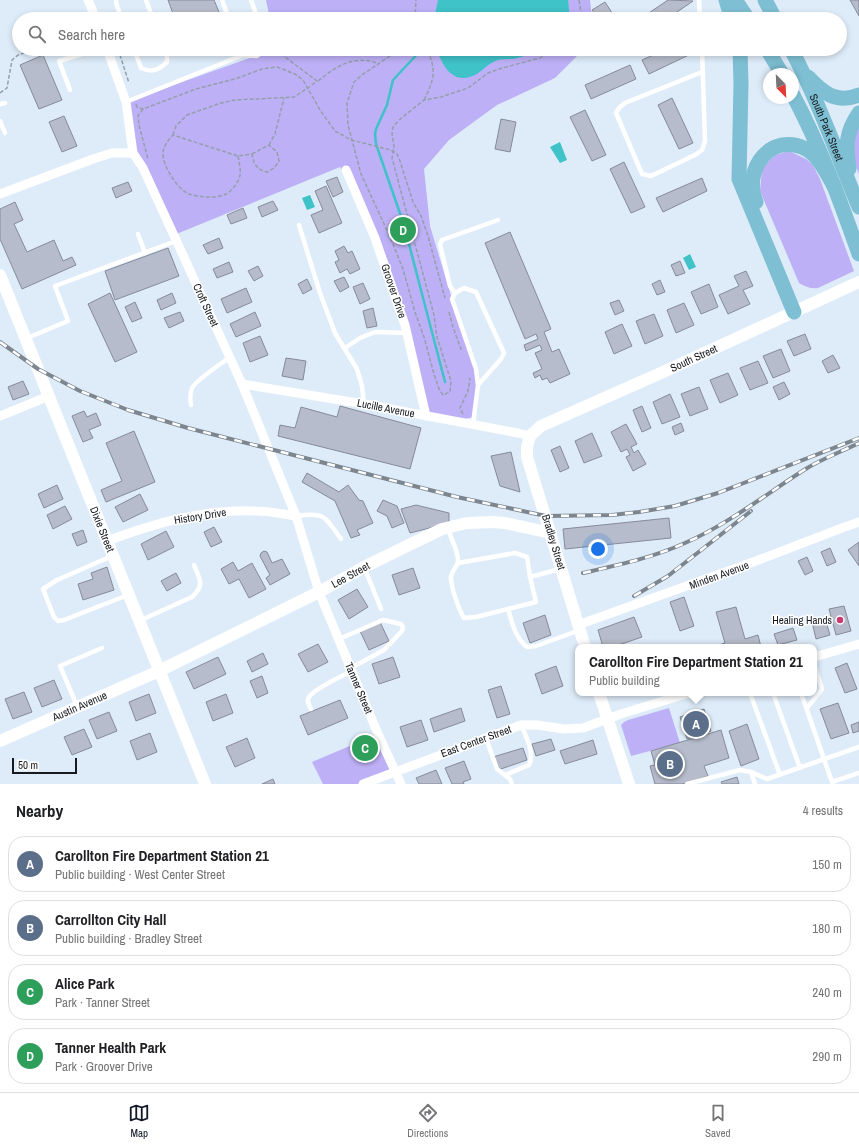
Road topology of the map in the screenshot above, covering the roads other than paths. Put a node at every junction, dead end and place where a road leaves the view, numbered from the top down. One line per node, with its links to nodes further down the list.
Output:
1 (88, 0): 10 (street)
2 (116, 0): 11 (lane)
3 (146, 0): 12 (lane)
4 (222, 0): 13 (lane)
5 (251, 0): 14 (lane)
6 (699, 0): 15 (lane)
7 (726, 0): 16 (main road)
8 (735, 0): 17 (main road)
9 (765, 0): 18 (main road)
10 (93, 12)
11 (119, 12)
12 (150, 12)
13 (227, 12)
14 (255, 12)
15 (700, 12)
16 (730, 12)
17 (743, 12)
18 (771, 12)
19 (77, 56): 31 (lane)
20 (110, 56): 33 (street)
21 (137, 56): 22 (lane)
22 (167, 56)
23 (241, 56): 33 (lane)
24 (702, 56): 30 (lane)
25 (740, 56): 53 (main road)
26 (771, 56): 28 (main road)
27 (795, 56): 29 (main road, South Park Street)
28 (778, 68)
29 (801, 68): 32 (main road); 41 (main road, South Park Street)
30 (702, 72): 30 (lane)
31 (70, 90)
32 (859, 95)
33 (130, 101): 38 (street)
34 (798, 104): 40 (main road, South Park Street)
35 (859, 113): 41 (main road)
36 (0, 120): 37 (lane)
37 (5, 133)
38 (133, 153): 42 (street); 47 (street, Croft Street)
39 (346, 170): 54 (street, Groover Drive)
40 (834, 186): 49 (main road, South Park Street); 53 (main road)
41 (852, 190): 43 (main road, South Park Street)
42 (0, 194)
43 (859, 207)
44 (498, 220): 52 (lane)
45 (299, 226): 56 (lane)
46 (138, 234): 48 (lane)
47 (176, 241): 48 (lane); 57 (street, Croft Street)
48 (145, 253): 55 (lane)
49 (859, 254)
50 (0, 275): 55 (street, Dixie Street)
51 (859, 282): 53 (street, South Street)
52 (455, 293): 59 (lane); 59 (lane)
53 (799, 309): 66 (street, South Street)
54 (407, 333): 56 (lane); 64 (street, Groover Drive)
55 (25, 338): 60 (street, Dixie Street)
56 (345, 348): 61 (lane)
57 (230, 357): 58 (street, Croft Street); 62 (lane)
58 (242, 384): 61 (street, Lucille Avenue); 67 (street, Croft Street)
59 (478, 385): 65 (lane)
60 (49, 396): 63 (street); 72 (street, Dixie Street)
61 (364, 404): 64 (street, Lucille Avenue)
62 (191, 405)
63 (0, 416)
64 (426, 416): 65 (street, Lucille Avenue)
65 (473, 424): 66 (street, Lucille Avenue)
66 (530, 436): 70 (street, Bradley Street)
67 (296, 516): 71 (lane); 72 (street, History Drive); 79 (street, Croft Street)
68 (859, 522): 84 (street, Minden Avenue)
69 (447, 528): 70 (street, Lee Street); 74 (lane); 76 (street, Lee Street)
70 (551, 533): 77 (street, Bradley Street)
71 (341, 539)
72 (107, 542): 73 (street, Dixie Street)
73 (112, 556): 80 (street, Dixie Street); 80 (lane)
74 (458, 564): 78 (lane); 82 (lane)
75 (194, 565): 83 (lane)
76 (364, 567): 79 (street, Lee Street); 81 (lane)
77 (562, 569): 78 (lane); 84 (street, Bradley Street)
78 (530, 577): 82 (lane)
79 (319, 592): 85 (street, Tanner Street); 91 (street, Lee Street)
80 (128, 595): 83 (street, Dixie Street)
81 (381, 609)
82 (508, 609): 84 (lane)
83 (139, 621): 91 (street, Dixie Street)
84 (579, 628): 86 (street, Bradley Street)
85 (339, 639): 90 (street, Tanner Street); 90 (lane)
86 (584, 644)
87 (859, 644): 89 (street)
88 (102, 648): 100 (lane)
89 (817, 656)
90 (352, 670): 102 (lane); 110 (street, Tanner Street)
91 (159, 671): 100 (street, Austin Avenue); 115 (street, Dixie Street)
92 (817, 673): 93 (lane)
93 (817, 695)
94 (600, 696): 103 (street)
95 (679, 696): 103 (street, East Center Street)
96 (751, 696): 114 (lane)
97 (773, 696): 109 (lane)
98 (802, 696): 101 (lane)
99 (816, 696): 101 (lane)
100 (78, 708): 106 (street, Austin Avenue)
101 (806, 708): 108 (lane)
102 (311, 709)
103 (608, 719): 104 (street, East Center Street); 119 (street)
104 (521, 725): 105 (street, East Center Street); 113 (lane)
105 (486, 738): 110 (street, East Center Street); 113 (lane)
106 (0, 741)
107 (859, 747): 108 (lane)
108 (824, 759): 109 (lane); 112 (lane)
109 (800, 768): 114 (lane)
110 (395, 771): 116 (street, East Center Street); 117 (street, Tanner Street)
111 (751, 772): 114 (lane); 120 (lane); 121 (lane)
112 (859, 773)
113 (505, 775): 118 (lane)
114 (780, 775)
115 (204, 784)
116 (363, 784)
117 (401, 784)
118 (512, 784)
119 (629, 784)
120 (687, 784)
121 (755, 784)

